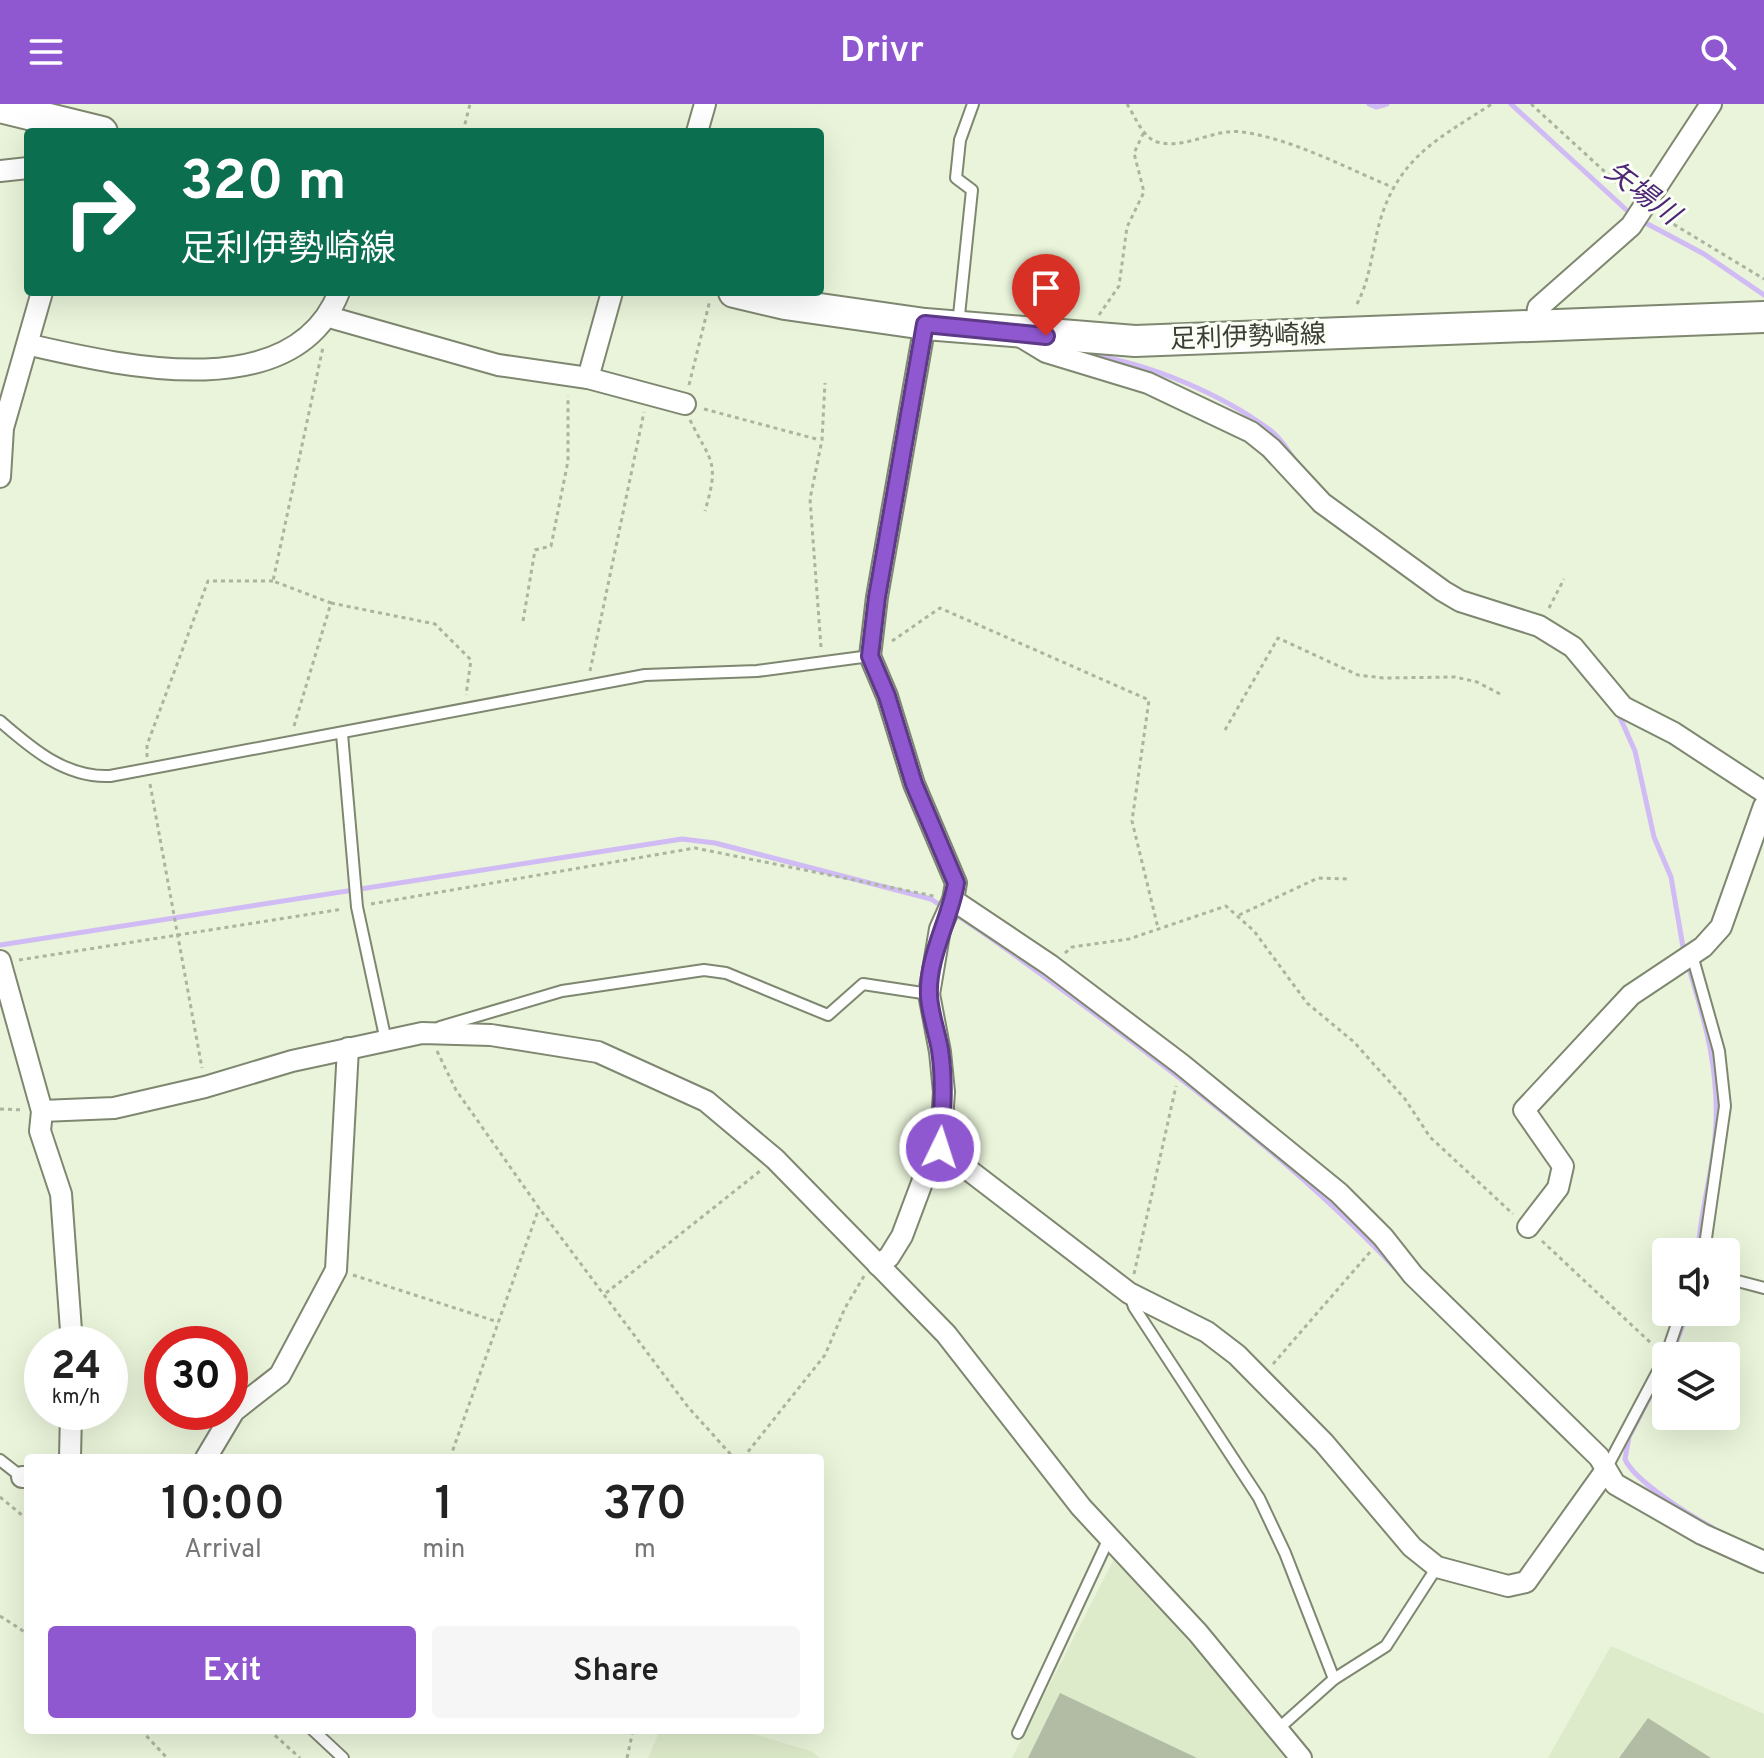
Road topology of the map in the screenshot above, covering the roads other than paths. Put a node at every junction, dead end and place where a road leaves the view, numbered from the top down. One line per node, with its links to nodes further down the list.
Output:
1 (705, 104): 6 (street)
2 (973, 104): 17 (lane)
3 (1711, 104): 16 (street)
4 (0, 107): 5 (main road)
5 (84, 126)
6 (698, 128)
7 (24, 168): 8 (street)
8 (0, 171)
9 (41, 296): 19 (street)
10 (337, 296): 13 (street)
11 (610, 296): 20 (street)
12 (751, 296): 15 (main road, 足利伊勢崎線)
13 (329, 317): 19 (street); 20 (street)
14 (1764, 317): 16 (main road, 足利伊勢崎線)
15 (925, 324): 17 (main road, 足利伊勢崎線); 24 (street)
16 (1536, 326): 18 (main road, 足利伊勢崎線)
17 (958, 327): 18 (main road, 足利伊勢崎線)
18 (1015, 333): 27 (street)
19 (30, 345): 22 (street)
20 (578, 377): 21 (street)
21 (685, 404)
22 (2, 428): 23 (street)
23 (0, 477)
24 (870, 656): 26 (lane); 29 (street)
25 (0, 721): 26 (lane)
26 (342, 734): 34 (lane)
27 (1764, 792)
28 (1764, 806): 30 (street)
29 (953, 900): 32 (street); 50 (street)
30 (1687, 958): 38 (street); 39 (lane)
31 (0, 962): 36 (street)
32 (929, 994): 33 (lane); 37 (street)
33 (422, 1033): 34 (street); 40 (street)
34 (386, 1041): 35 (street)
35 (348, 1048): 36 (street); 48 (street)
36 (42, 1111): 44 (street)
37 (940, 1148): 40 (street); 43 (street)
38 (1528, 1227)
39 (1706, 1238)
40 (878, 1265): 52 (street)
41 (1740, 1282): 42 (lane)
42 (1764, 1288)
43 (1129, 1293): 54 (street); 55 (lane)
44 (71, 1326)
45 (1652, 1383): 50 (lane)
46 (71, 1430): 47 (street)
47 (70, 1454)
48 (208, 1454)
49 (0, 1460): 51 (lane)
50 (1606, 1470): 53 (street); 54 (street)
51 (24, 1478)
52 (1110, 1536): 56 (street); 57 (lane)
53 (1764, 1562)
54 (1437, 1567): 55 (lane)
55 (1334, 1679): 56 (lane)
56 (1278, 1729): 60 (street)
57 (1018, 1733)
58 (317, 1734): 59 (lane)
59 (343, 1758)
60 (1301, 1758)

